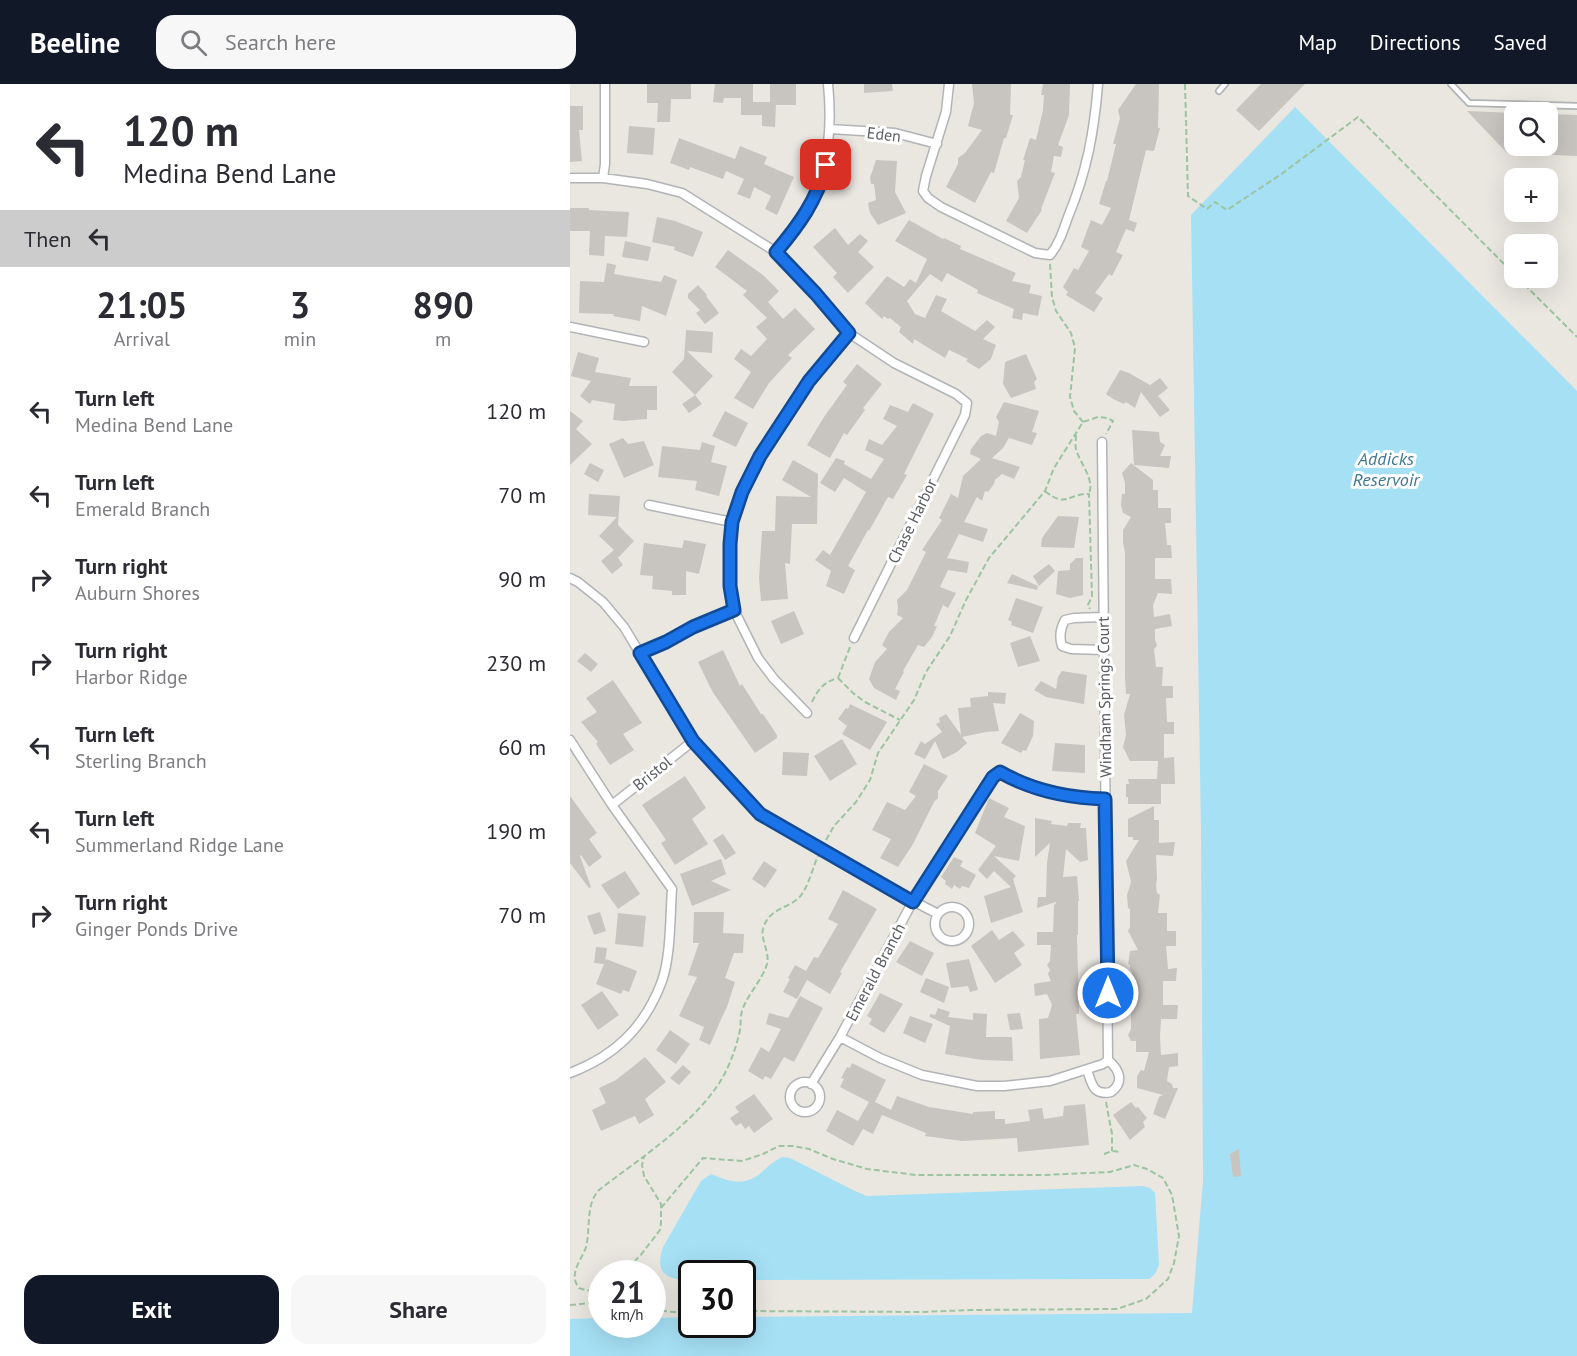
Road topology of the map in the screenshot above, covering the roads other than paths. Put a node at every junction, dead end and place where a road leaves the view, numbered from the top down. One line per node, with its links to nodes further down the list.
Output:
1 (605, 84): 12 (street)
2 (828, 84): 9 (street)
3 (949, 84): 10 (street)
4 (1098, 84): 10 (street)
5 (1226, 84): 7 (lane)
6 (1451, 84): 8 (lane)
7 (1219, 91)
8 (1577, 106)
9 (830, 129): 10 (street, Eden); 13 (street)
10 (937, 144)
11 (570, 178): 12 (street)
12 (603, 178): 13 (street)
13 (776, 252): 15 (street)
14 (570, 327): 16 (street)
15 (849, 333): 19 (street); 23 (street, Chase Harbor)
16 (644, 342)
17 (1102, 442): 22 (street, Windham Springs Court)
18 (649, 505): 19 (street)
19 (732, 522): 21 (street)
20 (570, 578): 25 (street)
21 (734, 610): 25 (street); 26 (street)
22 (1099, 617): 24 (street, Windham Springs Court); 24 (street)
23 (854, 638)
24 (1104, 650): 29 (street, Windham Springs Court)
25 (640, 653): 28 (street)
26 (807, 713)
27 (570, 740): 30 (street)
28 (693, 741): 30 (street, Bristol); 31 (street)
29 (1105, 799): 31 (street, Emerald Branch); 34 (street, Windham Springs Court)
30 (612, 806): 36 (street)
31 (913, 902): 32 (street); 33 (street, Emerald Branch)
32 (938, 914): 32 (street)
33 (840, 1037): 35 (street); 37 (street, Emerald Branch)
34 (1108, 1060): 35 (street); 35 (street)
35 (1087, 1070)
36 (570, 1073)
37 (812, 1084)

